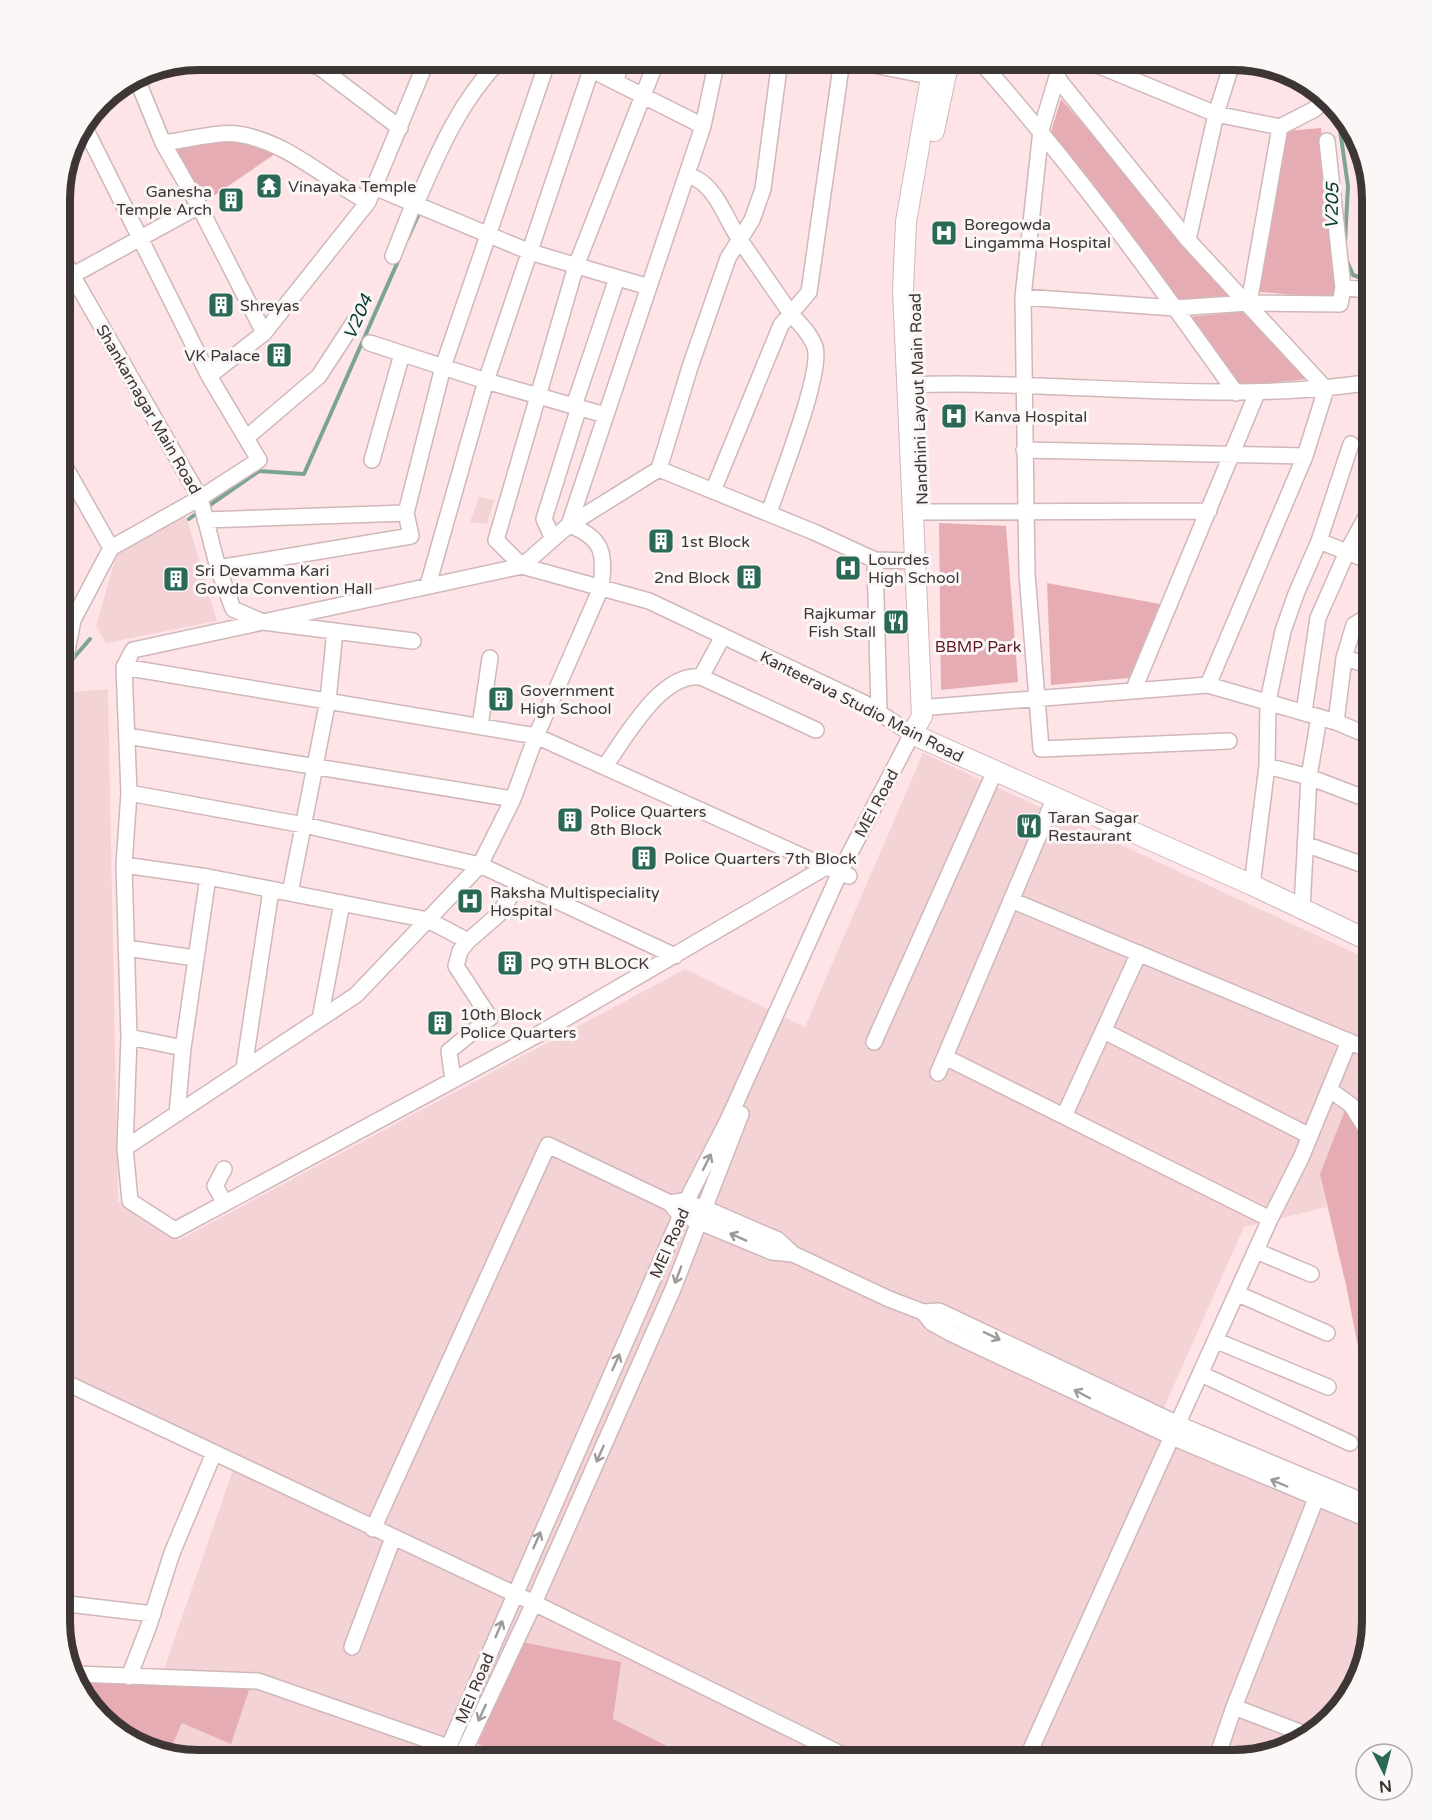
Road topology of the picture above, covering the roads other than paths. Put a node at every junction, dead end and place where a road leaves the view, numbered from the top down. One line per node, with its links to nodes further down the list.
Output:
1 (322, 70): 24 (street)
2 (422, 70): 24 (street)
3 (490, 70): 33 (street)
4 (544, 70): 34 (street)
5 (591, 70): 17 (street); 38 (street)
6 (619, 70): 17 (street)
7 (653, 70): 19 (street)
8 (715, 70): 22 (street)
9 (779, 71): 35 (street)
10 (841, 71): 50 (street)
11 (939, 71): 59 (main road, Nandhini Layout Main Road)
12 (989, 71): 25 (street)
13 (1060, 71): 16 (street)
14 (1111, 71): 21 (street)
15 (1230, 71): 21 (street)
16 (1058, 79): 25 (street); 37 (street)
17 (616, 81): 19 (street)
18 (140, 86): 28 (street)
19 (642, 96): 22 (street); 40 (street)
20 (1320, 104): 23 (street)
21 (1216, 114): 23 (street); 37 (street)
22 (703, 126): 44 (street)
23 (1280, 127): 48 (street)
24 (400, 128): 30 (street)
25 (1041, 130): 47 (street); 49 (street)
26 (88, 135): 36 (street)
27 (1327, 141): 45 (street)
28 (163, 143): 31 (street); 32 (street)
29 (695, 178): 35 (street)
30 (374, 187): 31 (street); 33 (street)
31 (368, 202): 52 (street)
32 (199, 206): 36 (street); 52 (street)
33 (418, 207): 34 (street); 39 (street)
34 (488, 235): 38 (street); 55 (street)
35 (739, 239): 50 (street); 73 (street)
36 (140, 240): 42 (street); 56 (street)
37 (1188, 240): 48 (street)
38 (530, 252): 40 (street); 57 (street)
39 (393, 256)
40 (576, 266): 43 (street); 64 (street)
41 (71, 272): 42 (street, Shankarnagar Main Road)
42 (73, 275): 76 (street, Shankarnagar Main Road)
43 (617, 278): 44 (street); 65 (street)
44 (649, 287): 66 (street)
45 (1343, 288): 46 (street); 48 (street)
46 (1361, 289)
47 (1023, 297): 49 (street); 60 (street)
48 (1249, 303): 49 (street); 61 (street)
49 (1175, 308): 62 (street)
50 (791, 314): 75 (street); 81 (street)
51 (356, 319): 67 (street)
52 (264, 333): 56 (street)
53 (370, 343): 54 (street)
54 (402, 354): 55 (street); 72 (street)
55 (443, 368): 57 (street); 80 (street)
56 (209, 376): 67 (street)
57 (486, 381): 64 (street); 93 (street)
58 (1361, 384): 61 (street)
59 (912, 385): 60 (street); 77 (main road, Nandhini Layout Main Road)
60 (1023, 385): 62 (street); 69 (street)
61 (1326, 389): 63 (street); 71 (street)
62 (1236, 393): 63 (street)
63 (1257, 393): 70 (street)
64 (538, 396): 65 (street); 91 (street)
65 (576, 406): 66 (street); 84 (street)
66 (605, 414): 82 (street)
67 (246, 438): 76 (street)
68 (1351, 444): 85 (street)
69 (1024, 450): 70 (street); 79 (street)
70 (1231, 455): 71 (street); 78 (street)
71 (1305, 456): 106 (street)
72 (372, 460)
73 (659, 469): 75 (street); 82 (street)
74 (71, 477): 86 (street)
75 (713, 491): 81 (street)
76 (203, 509): 80 (street); 86 (street); 92 (street, Shankarnagar Main Road)
77 (917, 511): 79 (street); 90 (main road); 111 (main road, Nandhini Layout Main Road)
78 (1209, 511): 79 (street); 107 (street)
79 (1026, 512): 108 (street)
80 (406, 513): 92 (street)
81 (769, 513): 89 (street)
82 (569, 525): 84 (street); 94 (street)
83 (1361, 526): 87 (street)
84 (553, 539): 91 (street)
85 (1319, 541): 87 (street); 110 (street)
86 (111, 548): 98 (street)
87 (1347, 552): 88 (street); 113 (street)
88 (1361, 558)
89 (875, 560): 90 (street); 112 (street)
90 (914, 561): 121 (main road)
91 (522, 566): 93 (street, Kanteerava Studio Main Road); 94 (street, Kanteerava Studio Main Road)
92 (218, 568): 96 (street, Shankarnagar Main Road)
93 (428, 585): 96 (street, Kanteerava Studio Main Road)
94 (601, 588): 99 (street, Kanteerava Studio Main Road); 119 (street)
95 (1361, 621): 102 (street)
96 (263, 622): 97 (street); 104 (street, Kanteerava Studio Main Road)
97 (335, 631): 100 (street); 109 (street)
98 (71, 636)
99 (723, 636): 105 (street); 112 (street, Kanteerava Studio Main Road)
100 (413, 641)
101 (490, 658): 116 (street)
102 (1344, 658): 103 (street); 115 (street)
103 (1361, 663)
104 (124, 667): 109 (street); 120 (street)
105 (700, 677): 117 (street); 123 (street)
106 (1208, 685): 107 (street); 110 (street)
107 (1134, 689): 108 (street)
108 (1037, 698): 111 (street); 122 (street)
109 (328, 700): 116 (street); 125 (street)
110 (1268, 701): 113 (street); 124 (street)
111 (931, 706): 121 (main road, Nandhini Layout Main Road)
112 (879, 712): 121 (street, Kanteerava Studio Main Road)
113 (1304, 712): 114 (street)
114 (1319, 717): 115 (street); 127 (street)
115 (1336, 722): 118 (street)
116 (480, 726): 119 (street)
117 (816, 730)
118 (1361, 732)
119 (536, 735): 123 (street); 131 (street)
120 (127, 736): 125 (street); 128 (street)
121 (916, 736): 126 (main road, Kanteerava Studio Main Road); 137 (street, MEI Road)
122 (1229, 741)
123 (605, 766): 137 (street)
124 (1267, 766): 127 (street); 140 (street)
125 (316, 767): 131 (street); 132 (street)
126 (995, 771): 129 (main road, Kanteerava Studio Main Road); 157 (street)
127 (1314, 779): 130 (street); 133 (street)
128 (129, 793): 132 (street); 134 (street)
129 (1055, 797): 140 (main road, Kanteerava Studio Main Road); 143 (street)
130 (1361, 797)
131 (513, 799): 136 (street)
132 (304, 825): 136 (street); 142 (street)
133 (1310, 845): 135 (street); 145 (street)
134 (124, 864): 138 (street); 149 (street)
135 (1361, 864)
136 (480, 865): 139 (street); 146 (street)
137 (838, 872): 151 (street); 172 (street, MEI Road, one-way to 137); 173 (street, MEI Road)
138 (208, 877): 141 (street); 152 (street)
139 (519, 884): 148 (street); 151 (street)
140 (1252, 885): 145 (main road, Kanteerava Studio Main Road)
141 (271, 890): 142 (street); 161 (street)
142 (290, 893): 144 (street)
143 (1011, 900): 150 (street); 160 (street)
144 (342, 903): 146 (street); 153 (street)
145 (1302, 908): 147 (main road, Kanteerava Studio Main Road)
146 (428, 920): 148 (street); 153 (street)
147 (1361, 937)
148 (468, 941): 163 (street)
149 (126, 948): 152 (street); 155 (street)
150 (1139, 953): 154 (street); 156 (street)
151 (675, 956): 163 (street)
152 (195, 958): 159 (street)
153 (320, 1019): 161 (street)
154 (1104, 1031): 166 (street); 168 (street)
155 (129, 1037): 159 (street); 169 (street)
156 (1350, 1041): 158 (street); 164 (street)
157 (874, 1042)
158 (1361, 1046)
159 (183, 1048): 165 (street)
160 (945, 1057): 162 (street); 166 (street)
161 (244, 1068): 165 (street)
162 (938, 1073)
163 (453, 1080): 171 (street)
164 (1330, 1090): 167 (street); 168 (street)
165 (177, 1114): 169 (street)
166 (1064, 1116): 174 (street)
167 (1361, 1121)
168 (1310, 1136): 174 (street)
169 (125, 1148): 171 (street)
170 (224, 1169): 171 (street)
171 (225, 1203)
172 (684, 1209): 173 (street); 192 (street); 194 (street, MEI Road, one-way to 172)
173 (701, 1214): 178 (street); 195 (street, MEI Road, one-way to 195)
174 (1270, 1219): 175 (street)
175 (1256, 1251): 176 (street); 177 (street)
176 (1311, 1274)
177 (1238, 1294): 179 (street); 180 (street)
178 (923, 1312): 184 (street, one-way to 184); 185 (street, one-way to 178)
179 (1327, 1333)
180 (1217, 1341): 181 (street); 183 (street)
181 (1201, 1374): 186 (street); 187 (street)
182 (70, 1385): 188 (street)
183 (1328, 1387)
184 (1110, 1390): 185 (street); 186 (street)
185 (1102, 1404): 186 (street)
186 (1175, 1431): 189 (street); 207 (street)
187 (1350, 1443)
188 (214, 1453): 192 (street); 197 (street)
189 (1319, 1493): 190 (street); 191 (street); 201 (street)
190 (1361, 1503)
191 (1361, 1515)
192 (373, 1529): 193 (street)
193 (393, 1538): 194 (street); 198 (street)
194 (514, 1594): 195 (street); 204 (street, MEI Road, one-way to 194)
195 (534, 1603): 205 (street, MEI Road, one-way to 205); 206 (street)
196 (70, 1604): 197 (street)
197 (153, 1614): 200 (street)
198 (351, 1647)
199 (83, 1674): 200 (street)
200 (129, 1677): 203 (street)
201 (1234, 1707): 202 (street); 208 (street)
202 (1298, 1731)
203 (438, 1750)
204 (447, 1750)
205 (465, 1750)
206 (833, 1750)
207 (1031, 1750)
208 (1219, 1750)

